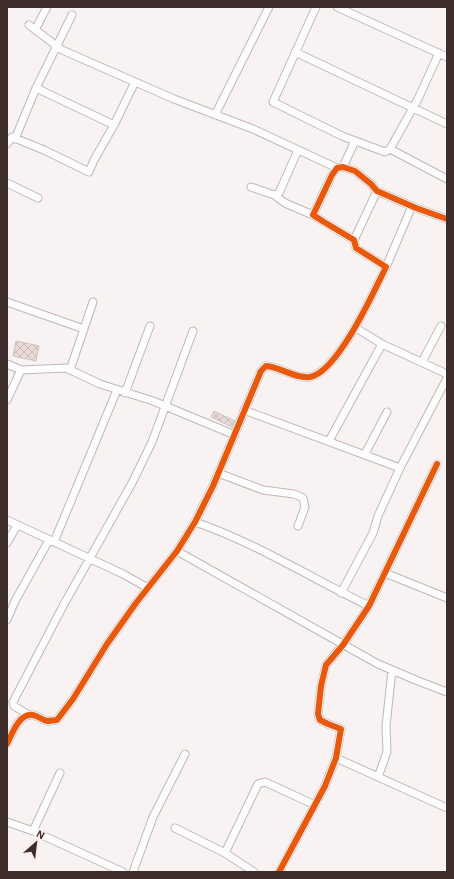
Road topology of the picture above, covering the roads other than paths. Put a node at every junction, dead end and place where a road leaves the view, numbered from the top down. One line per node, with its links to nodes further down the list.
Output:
1 (47, 7): 7 (street)
2 (269, 7): 15 (street)
3 (316, 7): 9 (street)
4 (338, 7): 10 (street)
5 (72, 15): 8 (street)
6 (29, 26): 7 (street)
7 (35, 30): 8 (street)
8 (56, 46): 12 (street); 13 (street)
9 (296, 52): 14 (street); 19 (street)
10 (439, 53): 11 (street); 14 (street)
11 (447, 57)
12 (135, 82): 15 (street); 17 (street)
13 (36, 88): 17 (street); 18 (street)
14 (413, 107): 16 (street); 21 (street)
15 (215, 115): 22 (street)
16 (447, 124)
17 (114, 125): 18 (street)
18 (15, 139): 20 (street)
19 (355, 141): 21 (street); 23 (street)
20 (7, 144)
21 (390, 149): 24 (street)
22 (298, 150): 23 (street); 28 (street)
23 (340, 167): 27 (street); 31 (street)
24 (447, 179)
25 (7, 183): 29 (street)
26 (251, 186): 28 (street)
27 (377, 191): 30 (street); 33 (street)
28 (274, 195): 31 (street)
29 (38, 198)
30 (412, 206): 32 (street); 34 (street)
31 (313, 215): 33 (street)
32 (447, 219)
33 (354, 240): 34 (street)
34 (386, 267): 39 (street)
35 (7, 302): 40 (street)
36 (93, 302): 40 (street)
37 (150, 326): 50 (street)
38 (441, 326): 43 (street)
39 (356, 328): 42 (street); 53 (street)
40 (84, 329): 46 (street)
41 (193, 331): 52 (street)
42 (382, 344): 43 (street); 56 (street)
43 (422, 362): 47 (street)
44 (7, 364): 45 (street)
45 (21, 370): 46 (street); 51 (street)
46 (70, 370): 49 (street)
47 (447, 374)
48 (447, 378): 59 (street)
49 (117, 390): 50 (street); 65 (street)
50 (125, 393): 52 (street)
51 (7, 400)
52 (165, 406): 55 (street); 68 (street)
53 (244, 410): 55 (street); 56 (street)
54 (387, 412): 57 (street)
55 (234, 435): 60 (street)
56 (329, 441): 57 (street)
57 (365, 454): 59 (street)
58 (437, 464): 69 (street)
59 (400, 468): 71 (street)
60 (218, 473): 62 (street); 64 (street)
61 (7, 520): 63 (street)
62 (195, 522): 67 (street); 71 (street)
63 (17, 525): 65 (street); 66 (street)
64 (298, 526)
65 (52, 541): 68 (street); 74 (street)
66 (7, 543)
67 (177, 551): 70 (street); 75 (street)
68 (89, 559): 70 (street); 78 (street)
69 (385, 573): 72 (street); 73 (street)
70 (148, 588): 79 (street)
71 (342, 593): 73 (street)
72 (447, 598)
73 (369, 606): 75 (street)
74 (7, 620)
75 (343, 645): 76 (street); 82 (street)
76 (392, 670): 77 (street); 84 (street)
77 (447, 692)
78 (11, 706): 79 (street)
79 (29, 715): 80 (street)
80 (7, 744)
81 (185, 754): 92 (street)
82 (336, 758): 84 (street); 85 (street)
83 (60, 773): 89 (street)
84 (378, 778): 86 (street)
85 (315, 805): 90 (street); 94 (street)
86 (447, 808)
87 (7, 822): 89 (street)
88 (176, 828): 90 (street)
89 (33, 831): 91 (street)
90 (225, 853): 93 (street)
91 (123, 872)
92 (133, 872)
93 (254, 872)
94 (279, 872)

